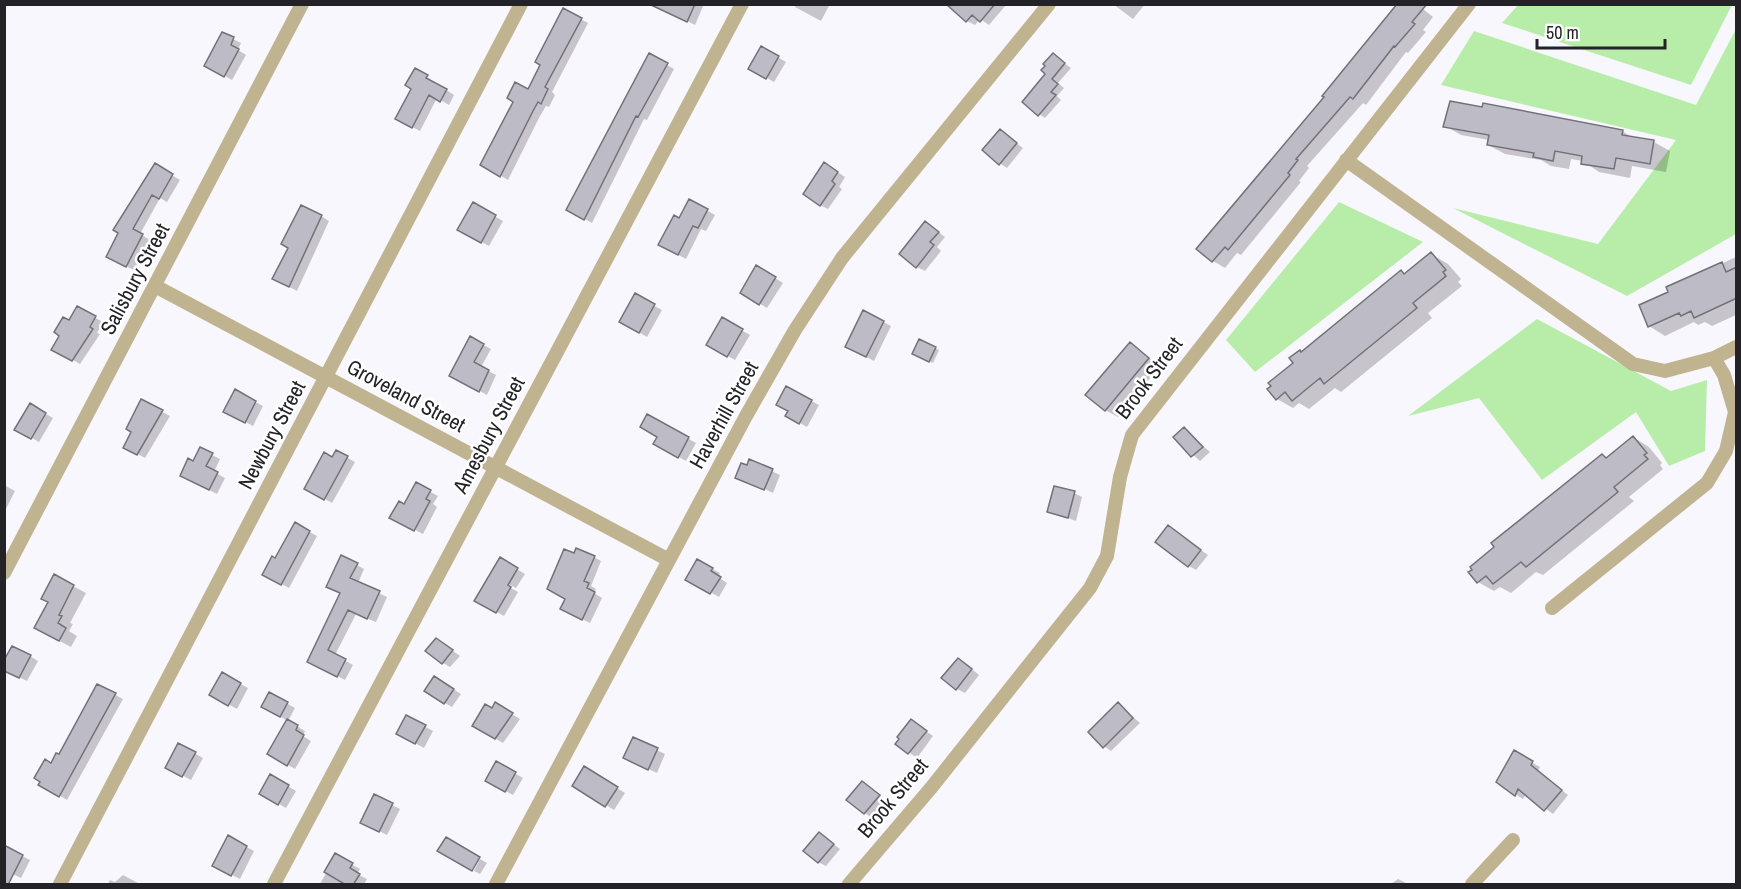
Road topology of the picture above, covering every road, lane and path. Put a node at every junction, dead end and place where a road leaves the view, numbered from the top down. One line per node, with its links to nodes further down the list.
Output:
1 (302, 4): 7 (street, Salisbury Street)
2 (521, 4): 10 (street, Newbury Street)
3 (741, 4): 11 (street, Amesbury Street)
4 (1049, 4): 12 (street, Haverhill Street)
5 (1468, 4): 6 (street, Brook Street)
6 (1346, 160): 9 (street); 19 (street, Brook Street)
7 (155, 286): 10 (street, Groveland Street); 13 (street, Salisbury Street)
8 (1737, 347): 9 (street)
9 (1714, 358): 14 (street)
10 (326, 377): 11 (street, Groveland Street); 16 (street, Newbury Street)
11 (496, 468): 12 (street, Groveland Street); 17 (street, Amesbury Street)
12 (669, 560): 18 (street, Haverhill Street)
13 (4, 573)
14 (1552, 608)
15 (1513, 840): 20 (street)
16 (60, 885)
17 (274, 885)
18 (496, 885)
19 (849, 885)
20 (1472, 885)

